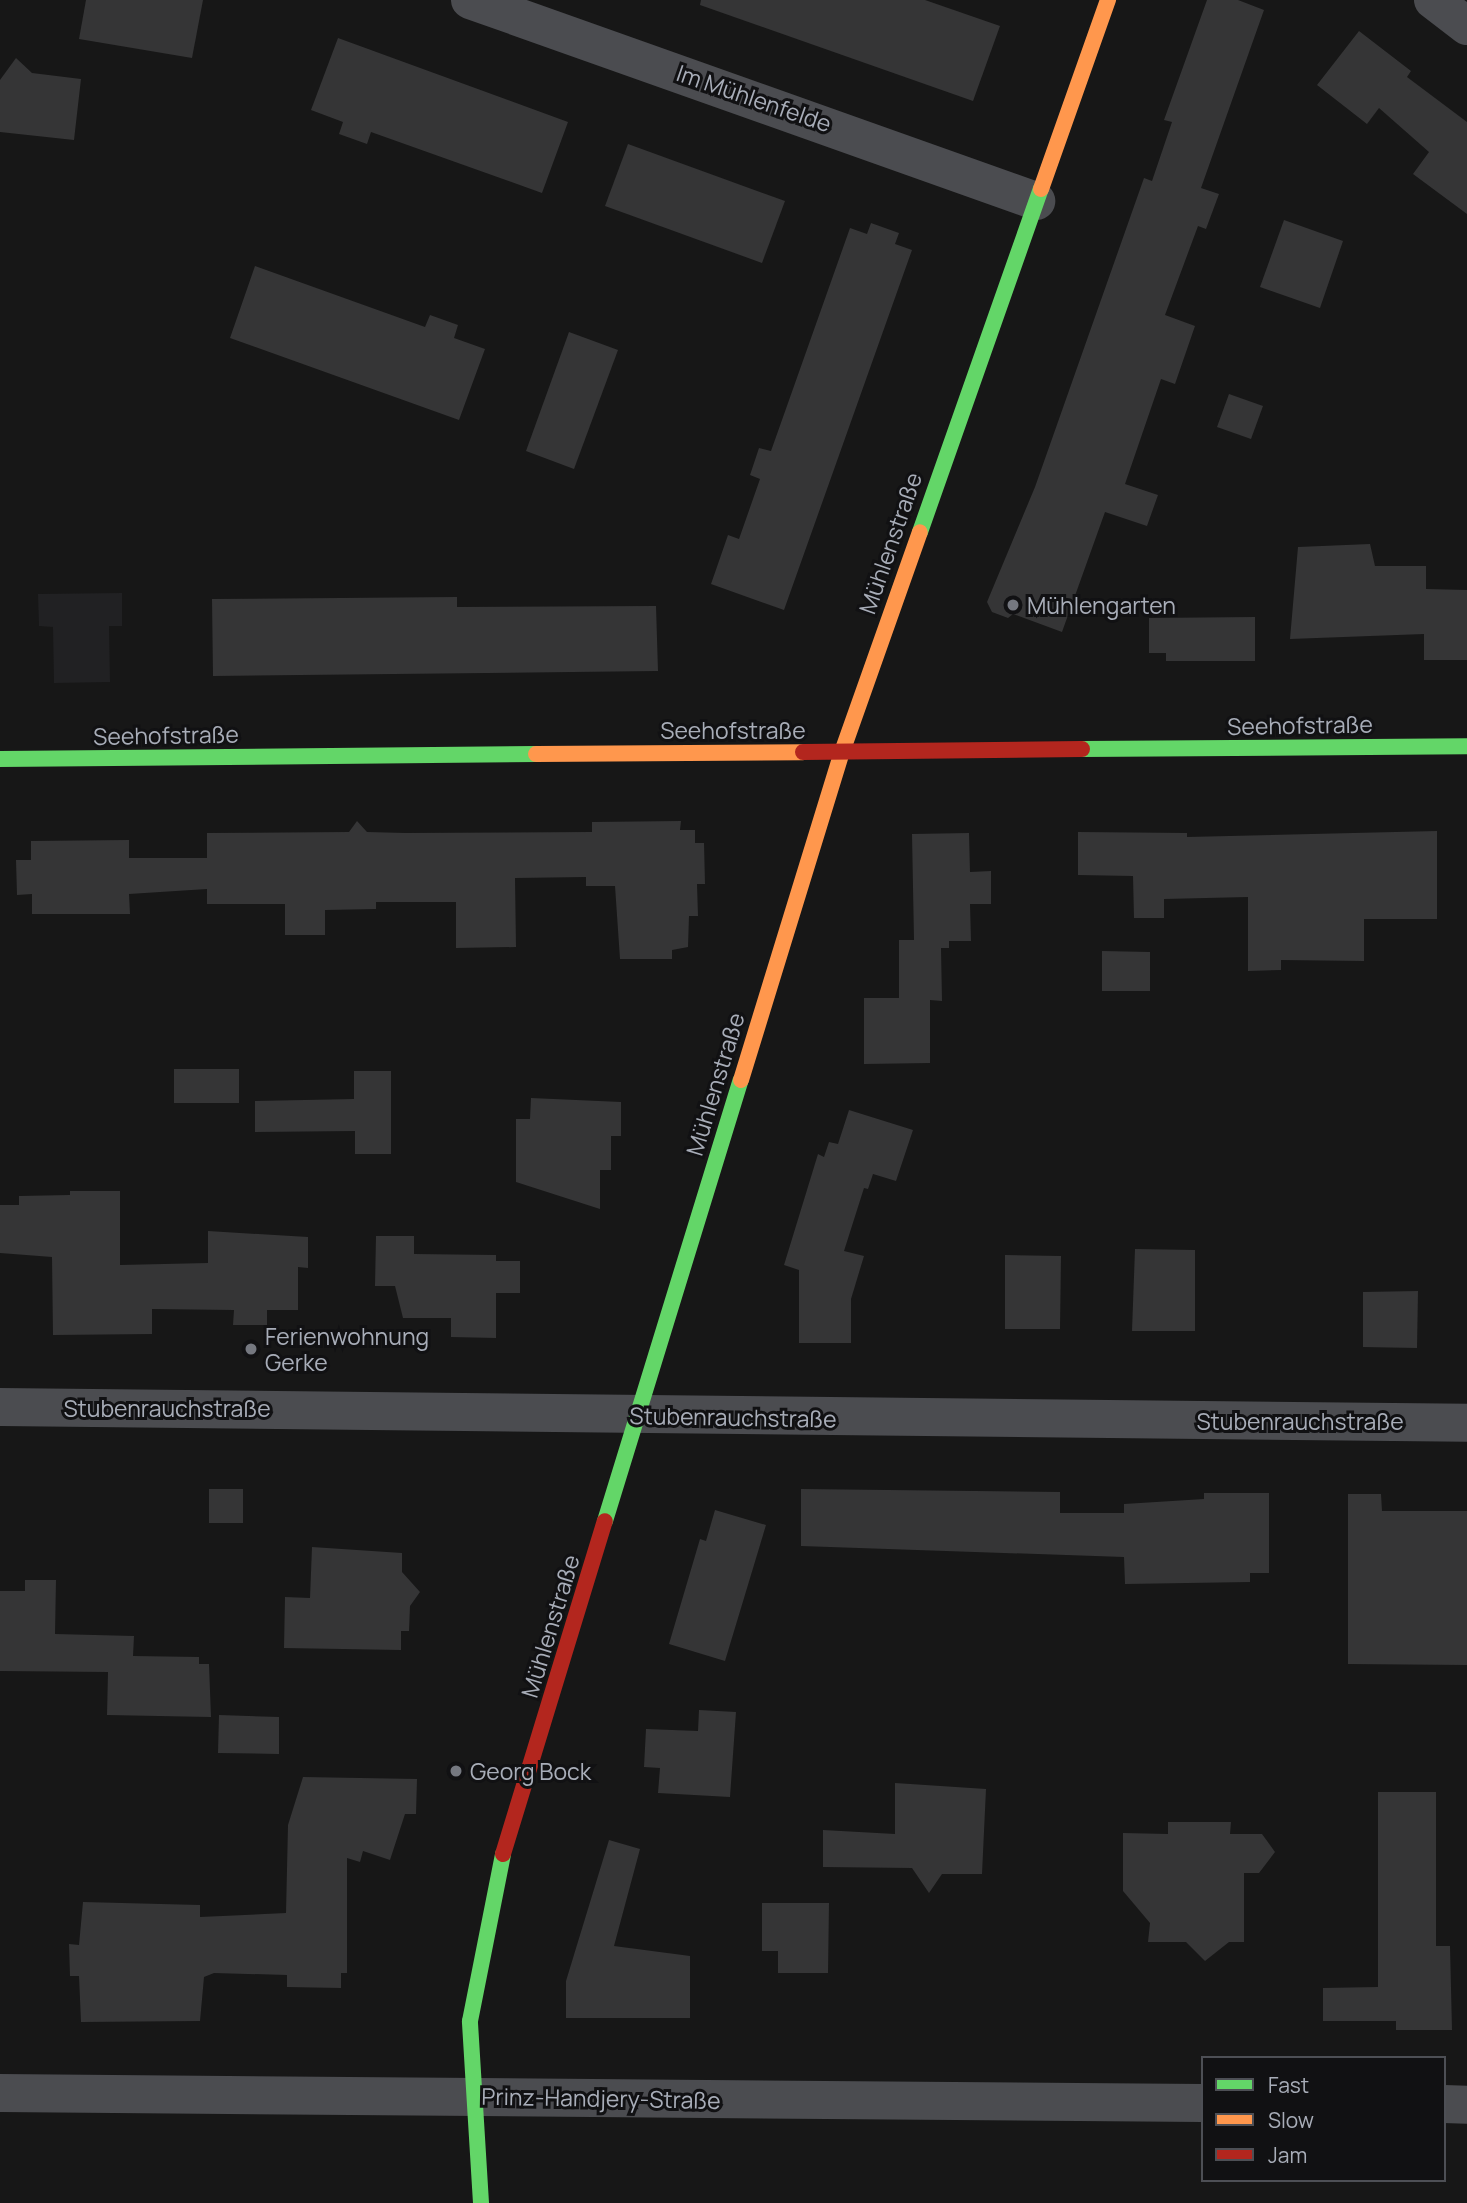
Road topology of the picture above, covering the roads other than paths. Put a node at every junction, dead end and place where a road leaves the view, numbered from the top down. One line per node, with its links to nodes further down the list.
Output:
1 (470, 0): 5 (street, Im Mühlenfelde)
2 (1108, 0): 5 (street, Mühlenstraße)
3 (1433, 0): 4 (street)
4 (1467, 26)
5 (1036, 201): 7 (street, Mühlenstraße)
6 (1467, 746): 7 (street, Seehofstraße)
7 (842, 752): 8 (street, Seehofstraße); 10 (street, Mühlenstraße)
8 (0, 759)
9 (0, 1407): 10 (street, Stubenrauchstraße)
10 (638, 1416): 11 (street, Stubenrauchstraße); 13 (street, Mühlenstraße)
11 (1467, 1423)
12 (0, 2093): 13 (street, Prinz-Handjery-Straße)
13 (471, 2096): 14 (street, Prinz-Handjery-Straße); 17 (street, Mühlenstraße)
14 (1201, 2103)
15 (1446, 2104): 16 (street)
16 (1467, 2105)
17 (481, 2203)

